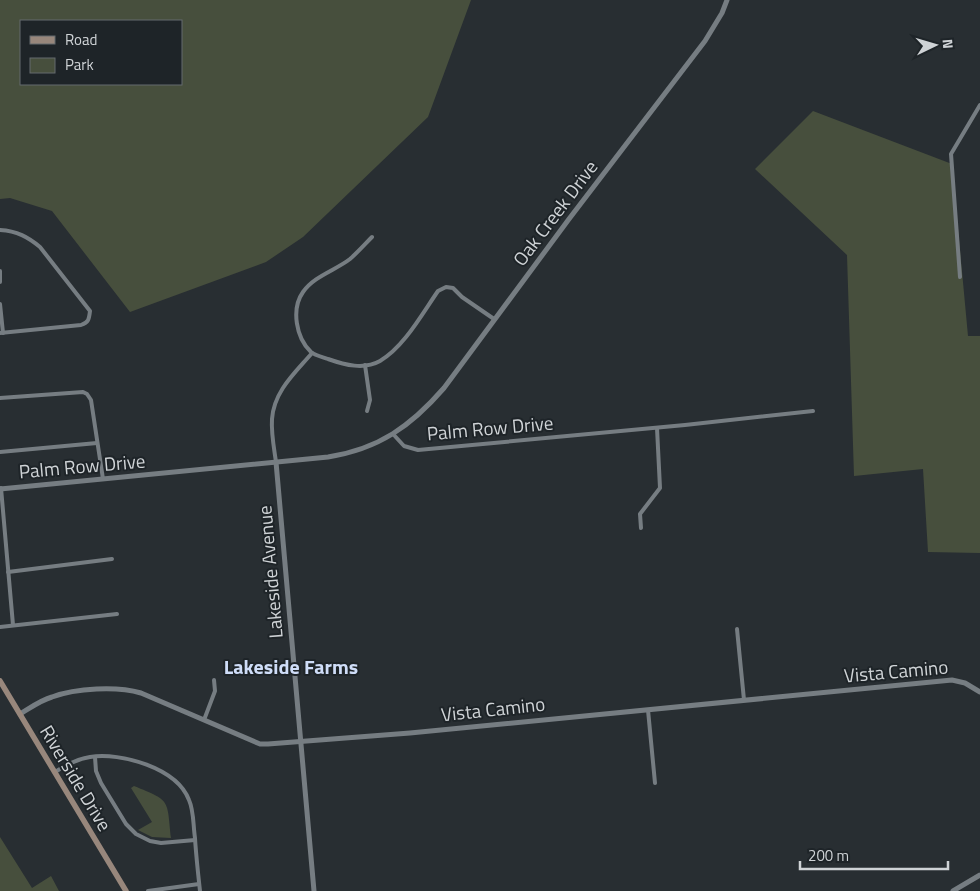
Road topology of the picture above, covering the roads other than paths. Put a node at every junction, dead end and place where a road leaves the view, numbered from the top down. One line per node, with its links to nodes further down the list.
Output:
1 (727, 0): 9 (street, Oak Creek Drive)
2 (980, 105): 6 (street)
3 (0, 230): 10 (street)
4 (372, 237): 11 (street)
5 (0, 271): 7 (street)
6 (960, 276)
7 (0, 282)
8 (0, 304): 10 (street)
9 (494, 319): 12 (street); 17 (street, Oak Creek Drive)
10 (1, 333)
11 (312, 353): 12 (street); 20 (street, Lakeside Avenue)
12 (365, 365): 14 (street)
13 (0, 398): 18 (street)
14 (368, 411)
15 (813, 411): 16 (street, Palm Row Drive)
16 (657, 428): 17 (street, Palm Row Drive); 23 (street)
17 (393, 434): 20 (street, Palm Row Drive)
18 (97, 443): 19 (street); 21 (street)
19 (0, 452)
20 (276, 462): 21 (street, Palm Row Drive); 37 (street, Lakeside Avenue)
21 (103, 478): 22 (street, Palm Row Drive)
22 (1, 488): 25 (street)
23 (641, 528)
24 (112, 559): 25 (street)
25 (8, 572): 27 (street)
26 (117, 614): 27 (street)
27 (14, 625): 28 (street)
28 (0, 627)
29 (737, 629): 33 (street)
30 (0, 680): 35 (main road, Riverside Drive)
31 (214, 680): 36 (street)
32 (980, 692): 33 (street, Vista Camino)
33 (744, 700): 34 (street, Vista Camino)
34 (648, 710): 37 (street, Vista Camino); 40 (street)
35 (20, 714): 36 (street, Vista Camino); 39 (main road, Riverside Drive)
36 (204, 720): 37 (street, Vista Camino)
37 (301, 742): 47 (street, Lakeside Avenue)
38 (95, 757): 39 (street); 41 (street); 41 (street)
39 (55, 772): 44 (main road, Riverside Drive)
40 (655, 783)
41 (195, 840): 43 (street)
42 (980, 875): 48 (street)
43 (199, 884): 45 (street); 46 (street)
44 (126, 891)
45 (148, 891)
46 (200, 891)
47 (314, 891)
48 (954, 891)

